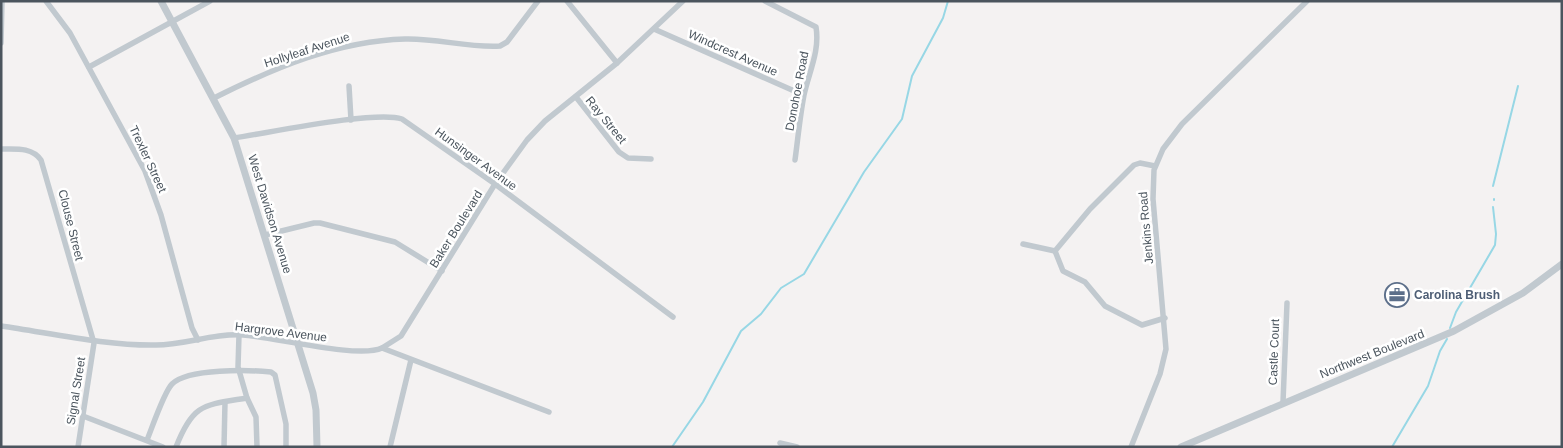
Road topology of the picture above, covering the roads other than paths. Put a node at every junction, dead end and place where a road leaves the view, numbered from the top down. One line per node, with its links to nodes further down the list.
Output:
1 (2, 1): 12 (street)
2 (46, 1): 14 (street, Trexler Street)
3 (161, 1): 10 (street, West Davidson Avenue)
4 (210, 1): 10 (street)
5 (538, 1): 18 (street, Hollyleaf Avenue)
6 (566, 1): 13 (street)
7 (683, 1): 11 (street, Baker Boulevard)
8 (765, 1): 16 (street, Donohoe Road)
9 (1307, 1): 24 (street, Jenkins Road)
10 (172, 21): 14 (street); 18 (street, West Davidson Avenue)
11 (654, 29): 13 (street, Baker Boulevard); 16 (street, Windcrest Avenue)
12 (1, 43)
13 (617, 63): 17 (street, Baker Boulevard)
14 (89, 67): 37 (street, Trexler Street)
15 (350, 86): 19 (street)
16 (804, 93): 23 (street, Donohoe Road)
17 (576, 97): 22 (street, Ray Street); 25 (street, Baker Boulevard)
18 (214, 98): 20 (street, West Davidson Avenue)
19 (351, 120): 20 (street, Hunsinger Avenue); 25 (street, Hunsinger Avenue)
20 (234, 138): 26 (street, West Davidson Avenue)
21 (1, 149): 36 (street, Clouse Street)
22 (651, 159)
23 (795, 160)
24 (1155, 166): 28 (street); 33 (street, Jenkins Road)
25 (495, 184): 30 (street, Baker Boulevard); 32 (street, Hunsinger Avenue)
26 (265, 235): 30 (street); 38 (street, West Davidson Avenue)
27 (1023, 244): 28 (street)
28 (1055, 251): 33 (street)
29 (1562, 264): 44 (street, Northwest Boulevard)
30 (442, 271): 39 (street, Baker Boulevard)
31 (1287, 303): 44 (street, Castle Court)
32 (673, 317)
33 (1165, 318): 58 (street, Jenkins Road)
34 (1, 326): 36 (street, Hargrove Avenue)
35 (240, 335): 37 (street, Hargrove Avenue); 38 (street, Hargrove Avenue); 41 (street)
36 (91, 339): 37 (street, Hargrove Avenue); 46 (street, Signal Street)
37 (198, 340)
38 (298, 344): 39 (street, Hargrove Avenue); 55 (street, West Davidson Avenue)
39 (382, 348): 40 (street, Hargrove Avenue)
40 (411, 360): 45 (street, Hargrove Avenue); 56 (street)
41 (239, 369): 42 (street); 47 (street); 54 (street)
42 (247, 398): 43 (street); 53 (street)
43 (225, 402): 51 (street); 52 (street)
44 (1283, 402): 59 (street, Northwest Boulevard)
45 (549, 412)
46 (83, 416): 47 (street); 49 (street, Signal Street)
47 (147, 440): 50 (street)
48 (780, 443): 57 (street)
49 (79, 446)
50 (164, 447)
51 (176, 447)
52 (224, 447)
53 (256, 447)
54 (286, 447)
55 (317, 447)
56 (390, 447)
57 (797, 447)
58 (1131, 447)
59 (1181, 447)

